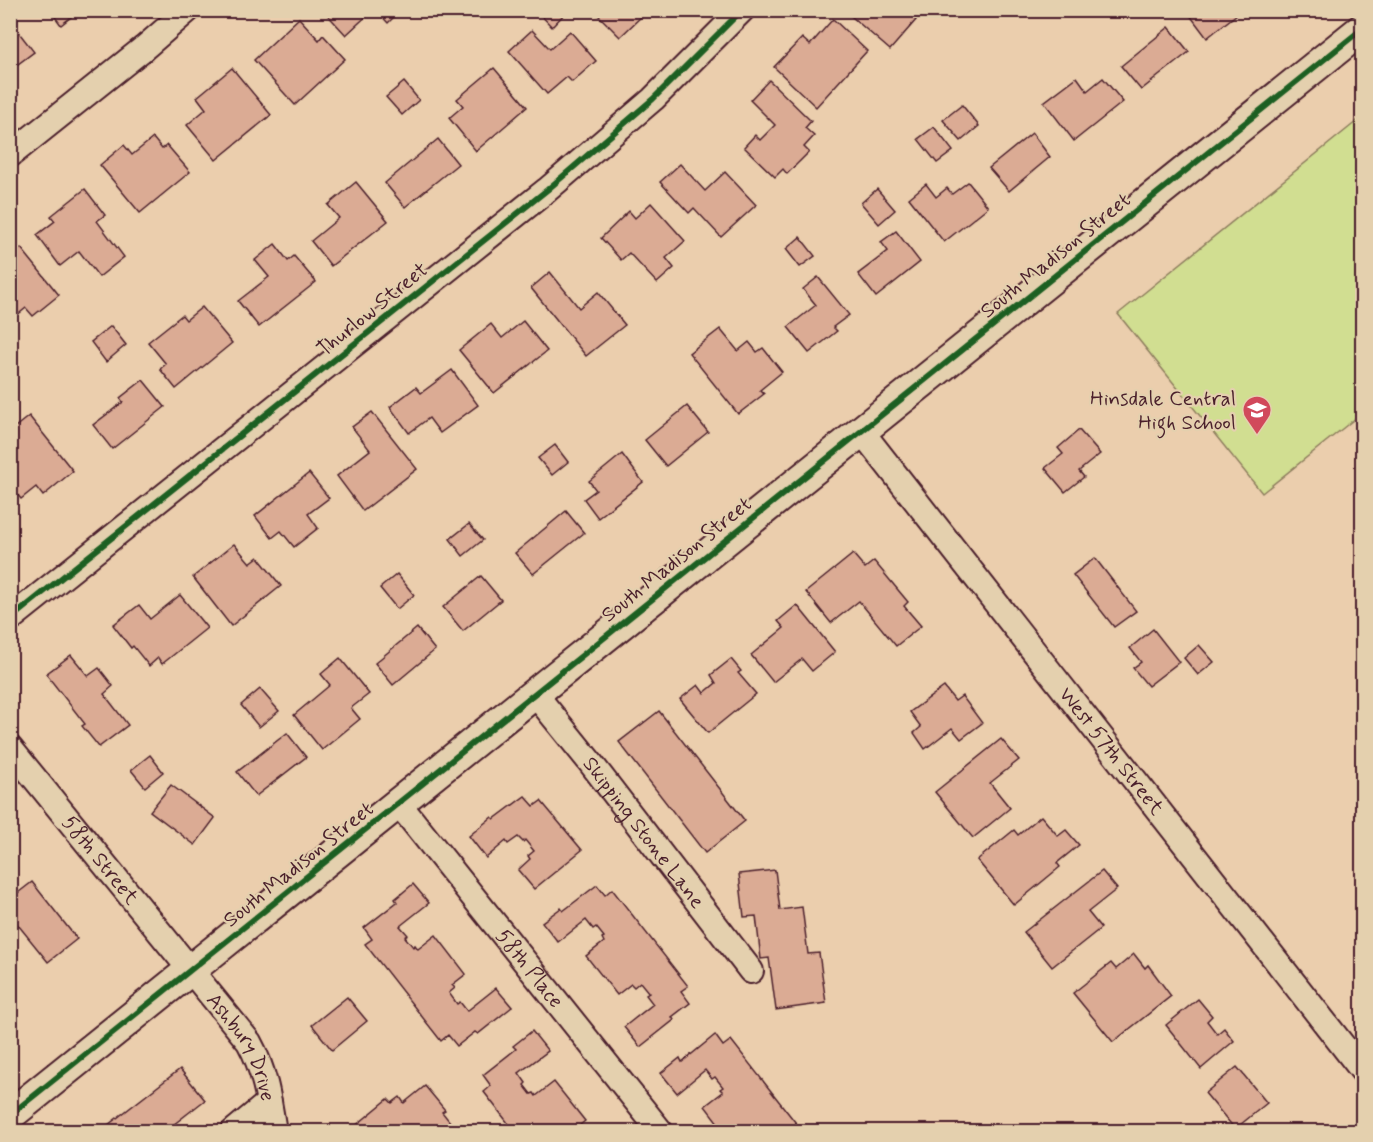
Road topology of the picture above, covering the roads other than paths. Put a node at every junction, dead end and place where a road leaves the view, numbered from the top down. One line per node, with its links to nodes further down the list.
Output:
1 (188, 10): 4 (street)
2 (742, 10): 6 (street, Thurlow Street)
3 (1362, 29): 5 (street, South Madison Street)
4 (10, 155)
5 (862, 432): 7 (street, South Madison Street); 12 (street, West 57th Street)
6 (10, 619)
7 (535, 694): 9 (street, South Madison Street); 11 (street, Skipping Stone Lane)
8 (10, 748): 10 (street, 58th Street)
9 (399, 804): 10 (street, South Madison Street); 17 (street, 58th Place)
10 (190, 971): 13 (street, Ashbury Drive); 14 (street, South Madison Street)
11 (751, 971)
12 (1362, 1070)
13 (269, 1102): 15 (street); 16 (street, Ashbury Drive)
14 (10, 1115)
15 (233, 1131)
16 (274, 1131)
17 (661, 1131)

